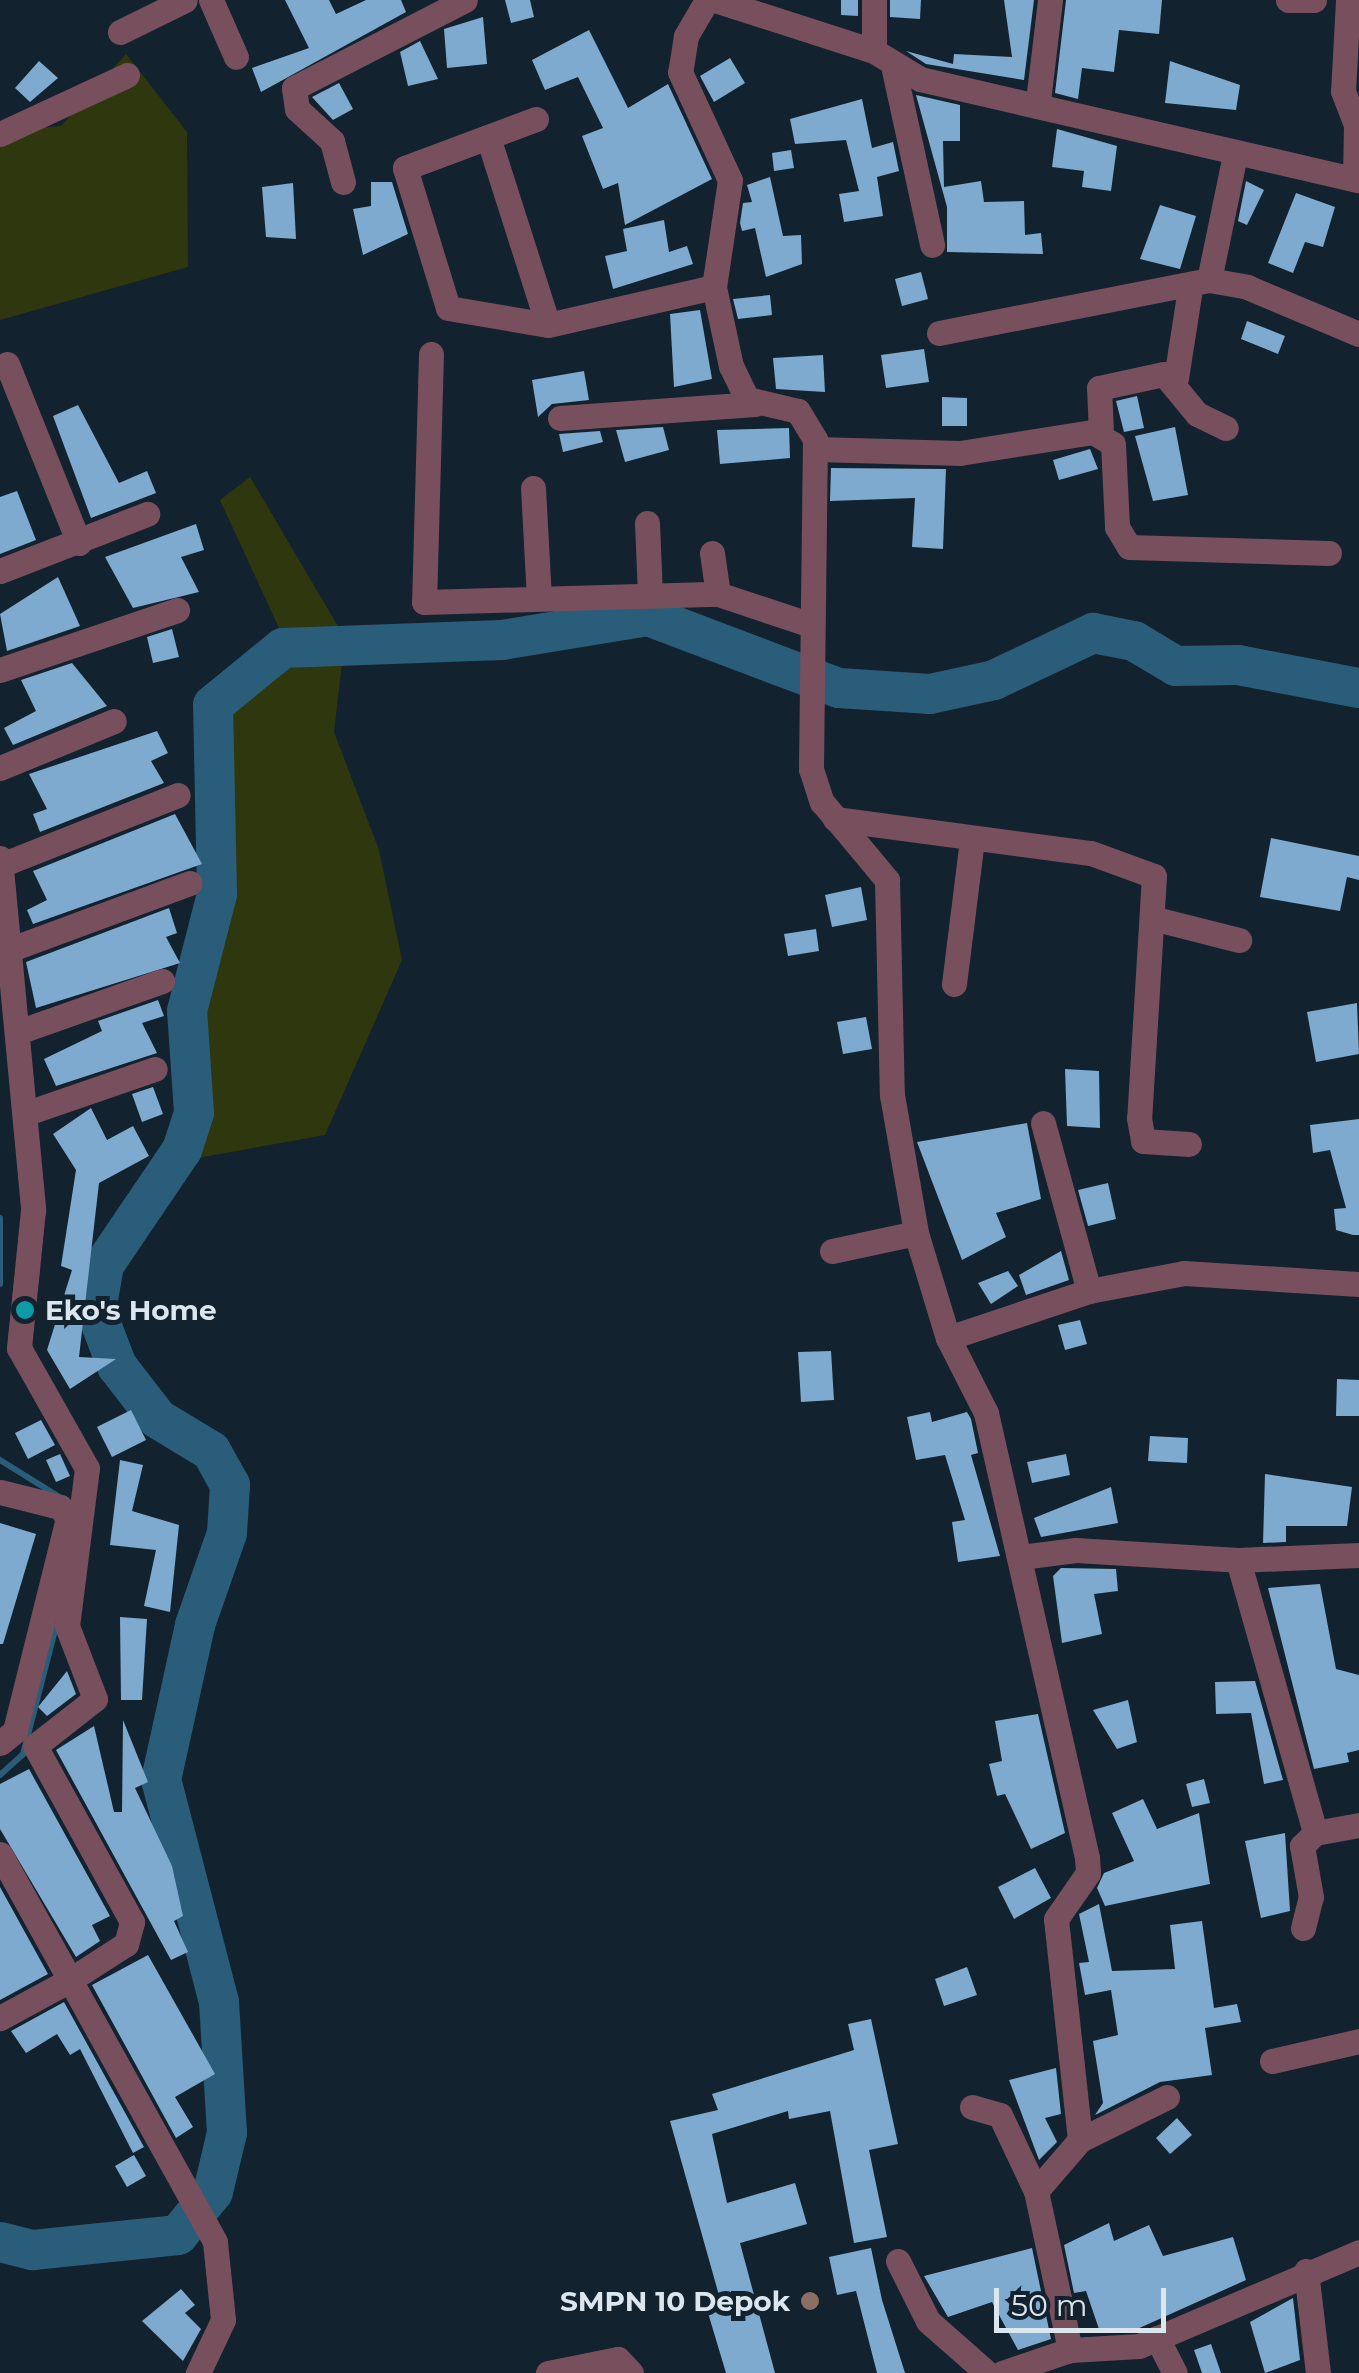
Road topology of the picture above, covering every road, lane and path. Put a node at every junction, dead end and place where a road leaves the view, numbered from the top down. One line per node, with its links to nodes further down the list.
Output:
1 (185, 0): 12 (street)
2 (212, 0): 14 (street)
3 (465, 0): 11 (street)
4 (707, 0): 26 (street)
5 (715, 0): 13 (street)
6 (874, 0): 13 (street)
7 (1050, 0): 17 (street)
8 (1288, 0): 9 (street)
9 (1314, 0)
10 (1348, 0): 22 (street)
11 (429, 9): 23 (street)
12 (120, 32)
13 (874, 51): 15 (street)
14 (236, 57)
15 (894, 70): 17 (street); 24 (street)
16 (127, 76): 19 (street)
17 (1038, 101): 21 (street)
18 (536, 120): 20 (street)
19 (0, 134)
20 (488, 137): 27 (street); 27 (street)
21 (1235, 154): 22 (street); 25 (street)
22 (1357, 178)
23 (342, 182)
24 (932, 245)
25 (1199, 285): 28 (street); 29 (street); 32 (street)
26 (714, 287): 27 (street); 33 (street)
27 (548, 324)
28 (938, 333)
29 (1359, 334)
30 (431, 354): 47 (street)
31 (7, 364): 41 (street)
32 (1176, 378): 35 (street); 36 (street)
33 (754, 404): 34 (street); 37 (street)
34 (560, 418)
35 (1226, 428)
36 (1101, 434): 37 (street); 43 (street)
37 (816, 448): 49 (street)
38 (533, 488): 47 (street)
39 (148, 514): 41 (street)
40 (646, 522): 45 (street)
41 (80, 543): 44 (street)
42 (712, 553): 46 (street)
43 (1329, 553)
44 (0, 572)
45 (650, 594): 46 (street); 47 (street)
46 (718, 594): 49 (street)
47 (539, 598)
48 (177, 610): 50 (street)
49 (811, 625): 54 (street)
50 (0, 670)
51 (114, 721): 52 (street)
52 (0, 768)
53 (178, 795): 57 (street)
54 (835, 819): 55 (street); 69 (street)
55 (972, 840): 59 (street); 63 (street)
56 (0, 858): 57 (street)
57 (1, 865): 61 (street)
58 (190, 883): 61 (street)
59 (1152, 918): 60 (street); 68 (street)
60 (1240, 940)
61 (2, 952): 64 (street)
62 (162, 981): 64 (street)
63 (954, 984)
64 (18, 1032): 66 (street)
65 (156, 1068): 66 (street)
66 (27, 1113): 83 (street)
67 (1043, 1123): 72 (street)
68 (1190, 1144)
69 (916, 1232): 70 (street); 73 (street)
70 (832, 1251)
71 (1359, 1284): 72 (street)
72 (1089, 1291): 73 (street)
73 (948, 1338): 76 (street)
74 (0, 1492): 78 (street)
75 (1359, 1555): 77 (street)
76 (1021, 1557): 77 (street); 89 (street)
77 (1238, 1560): 80 (street)
78 (0, 1743)
79 (1359, 1825): 80 (street)
80 (1316, 1833): 82 (street)
81 (0, 1854): 83 (street)
82 (1303, 1928)
83 (70, 1980): 84 (street); 96 (street)
84 (0, 2018)
85 (1359, 2040): 86 (street)
86 (1272, 2061)
87 (1168, 2097): 89 (street)
88 (972, 2108): 90 (street)
89 (1080, 2140): 90 (street)
90 (1036, 2191): 95 (street)
91 (1359, 2252): 93 (street)
92 (898, 2261): 99 (street)
93 (1306, 2271): 94 (street); 102 (street)
94 (1157, 2338): 95 (street); 101 (street)
95 (1070, 2350): 100 (street)
96 (195, 2372)
97 (548, 2373): 98 (street)
98 (631, 2373)
99 (988, 2373)
100 (1002, 2373)
101 (1175, 2373)
102 (1318, 2373)

